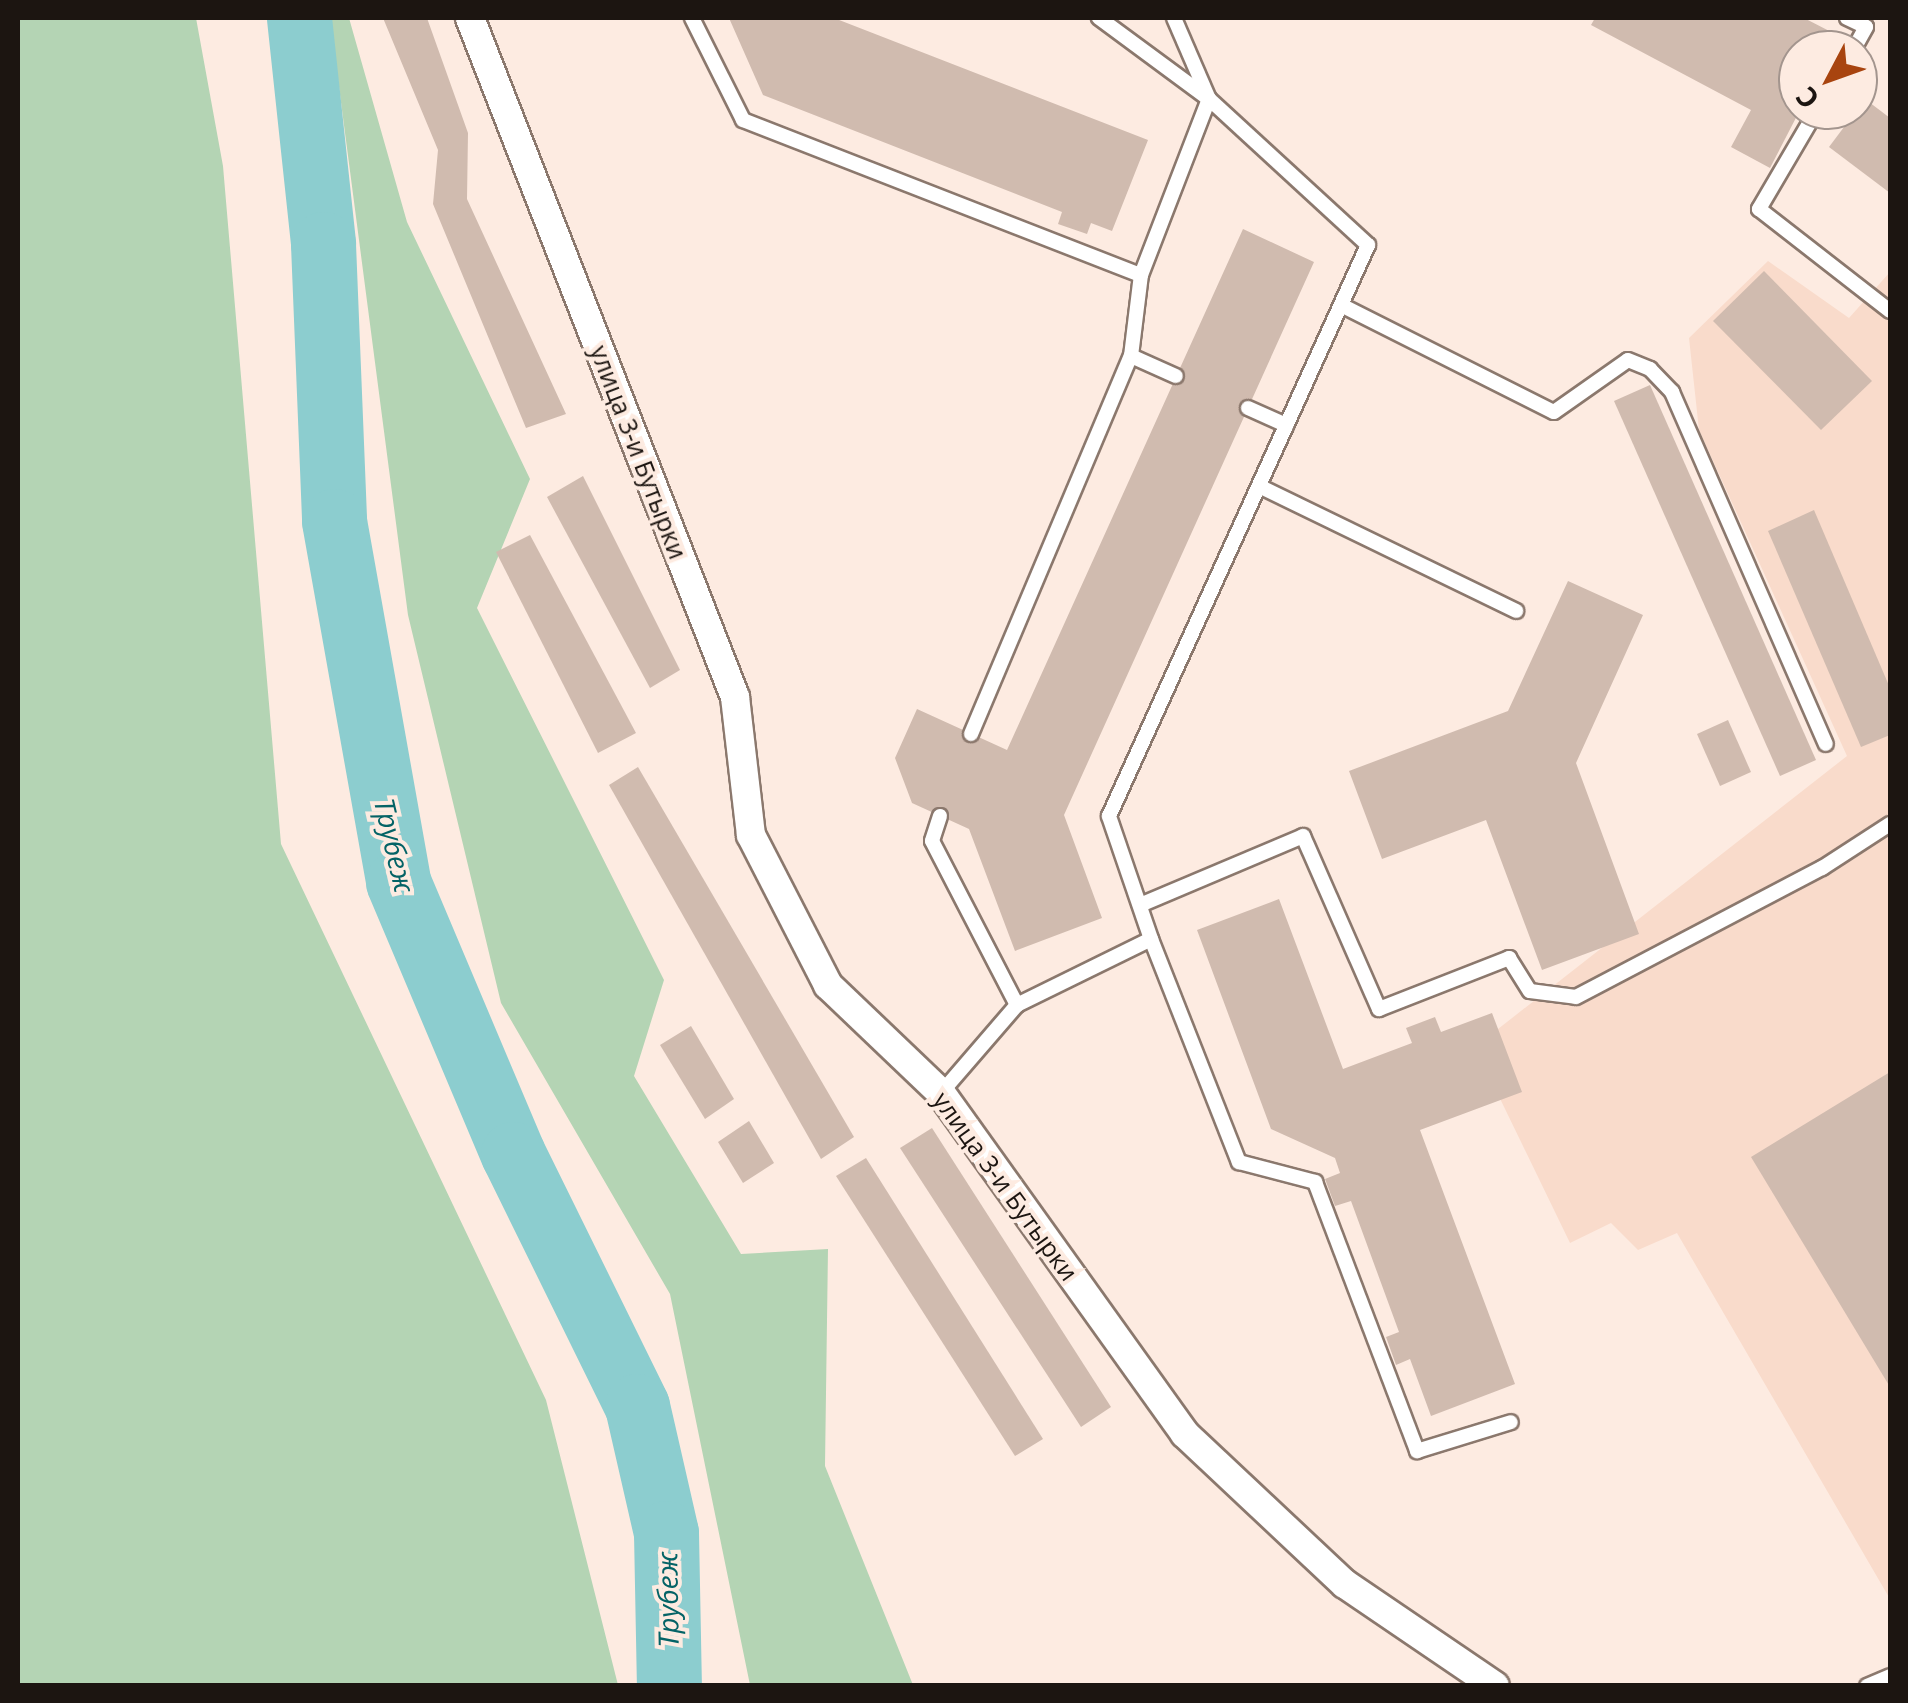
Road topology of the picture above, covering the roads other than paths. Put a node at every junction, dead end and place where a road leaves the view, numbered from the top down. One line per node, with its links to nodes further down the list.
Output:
1 (470, 18): 23 (street, улица 3-и Бутырки)
2 (692, 18): 7 (lane)
3 (1099, 18): 5 (lane)
4 (1174, 18): 5 (lane)
5 (1209, 99): 7 (lane); 8 (lane)
6 (1806, 130): 9 (lane)
7 (1141, 276): 10 (lane)
8 (1342, 304): 13 (lane); 17 (lane)
9 (1890, 311)
10 (1131, 356): 11 (lane); 16 (lane)
11 (1176, 376)
12 (1248, 408): 13 (lane)
13 (1286, 426): 14 (lane)
14 (1259, 486): 15 (lane); 20 (lane)
15 (1516, 611)
16 (971, 734)
17 (1826, 744)
18 (940, 816): 22 (lane)
19 (1890, 824): 20 (lane)
20 (1140, 905): 21 (lane)
21 (1151, 939): 22 (lane); 24 (lane)
22 (1017, 1005): 23 (lane)
23 (942, 1094): 26 (street, улица 3-и Бутырки)
24 (1512, 1422)
25 (1890, 1676): 27 (lane)
26 (1495, 1686)
27 (1867, 1686)

